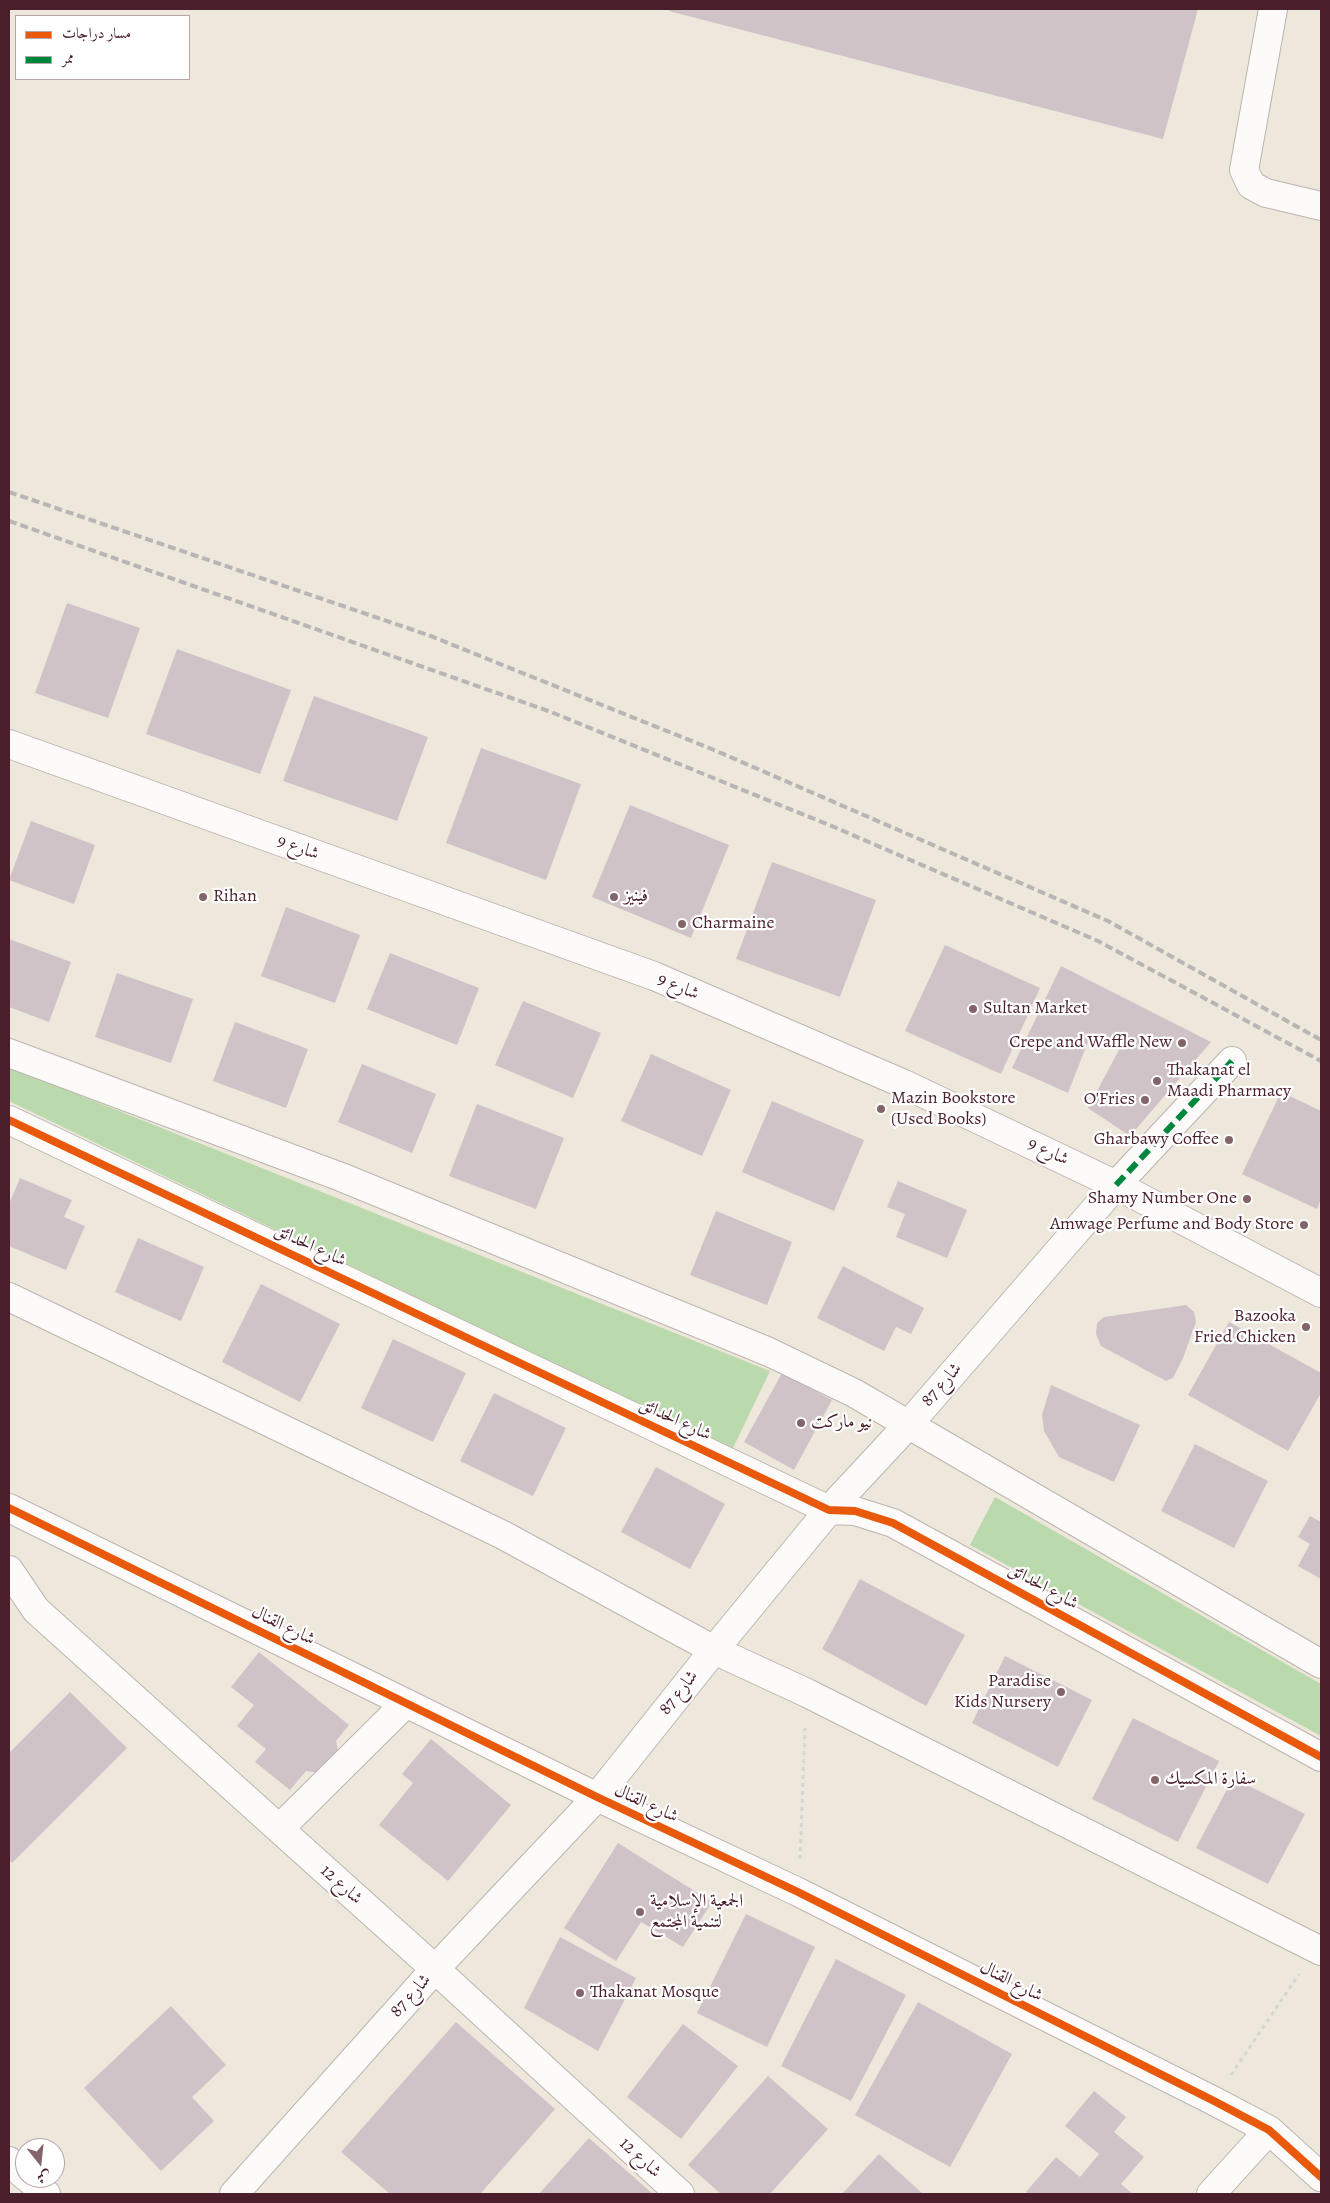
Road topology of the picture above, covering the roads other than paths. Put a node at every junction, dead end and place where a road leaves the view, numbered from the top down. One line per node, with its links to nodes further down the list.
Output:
1 (1273, 9): 2 (street)
2 (1321, 206)
3 (9, 744): 7 (street, شارع 9)
4 (9, 1053): 10 (street)
5 (1232, 1061): 7 (street, شارع 87)
6 (9, 1120): 12 (street, شارع الحدائق)
7 (1116, 1185): 8 (street, شارع 9); 10 (street, شارع 87)
8 (1321, 1293)
9 (9, 1297): 14 (street)
10 (908, 1425): 12 (street, شارع 87); 15 (street)
11 (9, 1508): 16 (street, شارع القنال)
12 (829, 1510): 14 (street, شارع 87); 17 (street, شارع الحدائق)
13 (9, 1570): 19 (street, شارع 12)
14 (714, 1650): 18 (street, شارع 87); 20 (street)
15 (1321, 1664)
16 (406, 1704): 18 (street, شارع القنال); 19 (street)
17 (1321, 1757)
18 (596, 1797): 21 (street, شارع 87); 22 (street, شارع القنال)
19 (279, 1829): 21 (street, شارع 12)
20 (1319, 1949)
21 (435, 1969): 24 (street, شارع 87); 25 (street, شارع 12)
22 (1269, 2130): 23 (street, شارع القنال); 26 (street)
23 (1321, 2177)
24 (234, 2194)
25 (680, 2194)
26 (1211, 2194)

